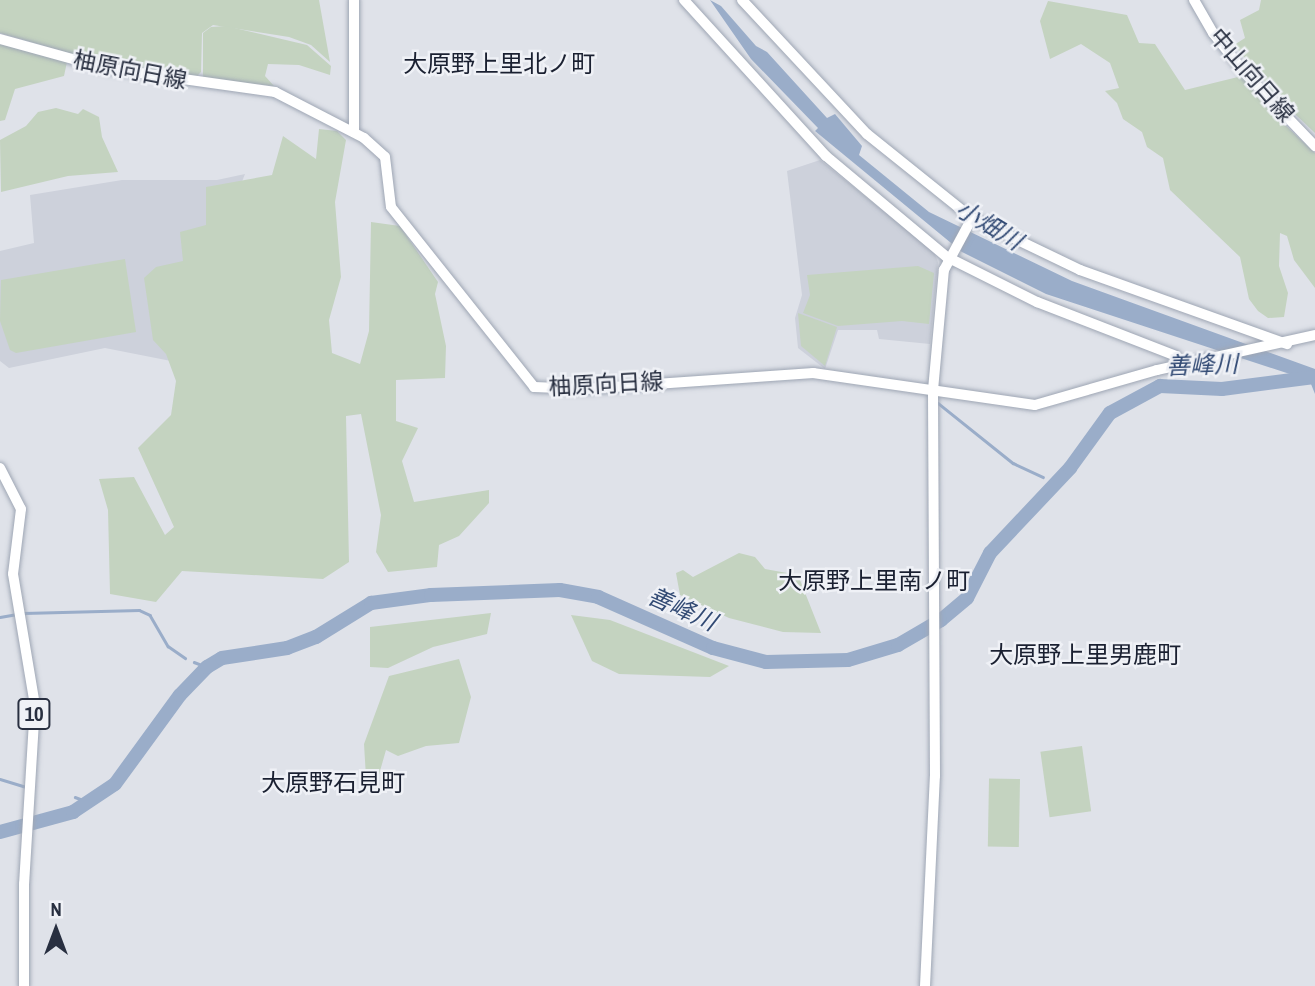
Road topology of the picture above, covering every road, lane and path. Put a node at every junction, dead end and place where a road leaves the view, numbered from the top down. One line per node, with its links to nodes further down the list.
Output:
1 (354, 0): 6 (street)
2 (684, 0): 9 (street)
3 (742, 0): 8 (street)
4 (1195, 0): 7 (street, 中山向日線)
5 (0, 39): 6 (street, 柚原向日線)
6 (354, 132): 13 (street, 柚原向日線)
7 (1315, 146)
8 (972, 218): 9 (street); 11 (street)
9 (947, 257): 12 (street); 13 (street)
10 (1315, 335): 11 (street, 柚原向日線)
11 (1287, 344): 12 (street, 柚原向日線)
12 (1177, 366): 13 (street, 柚原向日線)
13 (933, 390): 16 (street)
14 (0, 468): 15 (street, 10)
15 (24, 986)
16 (925, 986)

